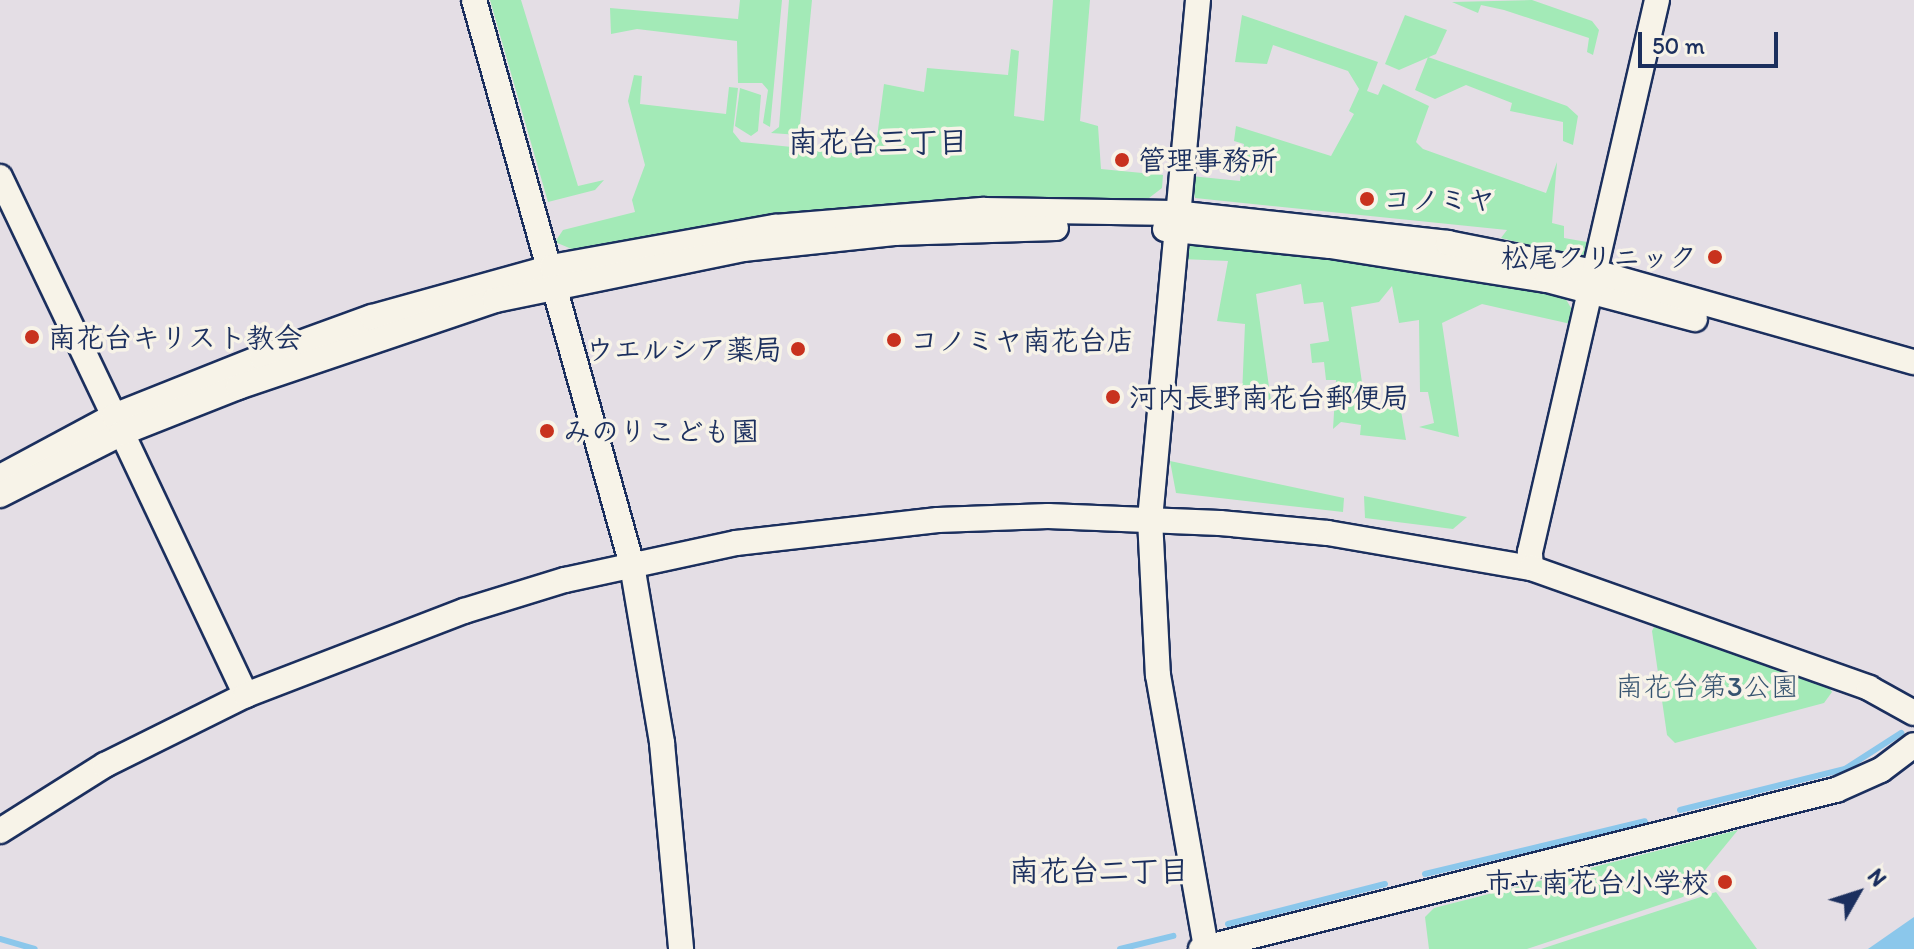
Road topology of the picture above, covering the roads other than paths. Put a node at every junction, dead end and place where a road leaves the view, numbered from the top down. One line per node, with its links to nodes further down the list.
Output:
1 (474, 0): 6 (street)
2 (1198, 0): 5 (street)
3 (1657, 0): 7 (street)
4 (0, 177): 10 (street)
5 (1174, 221): 6 (street); 7 (street); 13 (street)
6 (554, 276): 10 (street); 14 (street)
7 (1593, 282): 8 (street); 9 (street); 15 (street)
8 (1914, 362)
9 (1914, 377)
10 (118, 425): 11 (street); 12 (street); 16 (street)
11 (0, 477)
12 (0, 495)
13 (1150, 519): 14 (street); 15 (street); 20 (street)
14 (632, 565): 16 (street); 21 (street)
15 (1531, 568): 17 (street)
16 (246, 695): 19 (street)
17 (1914, 713)
18 (1914, 745): 20 (street)
19 (0, 831)
20 (1203, 948)
21 (681, 949)

